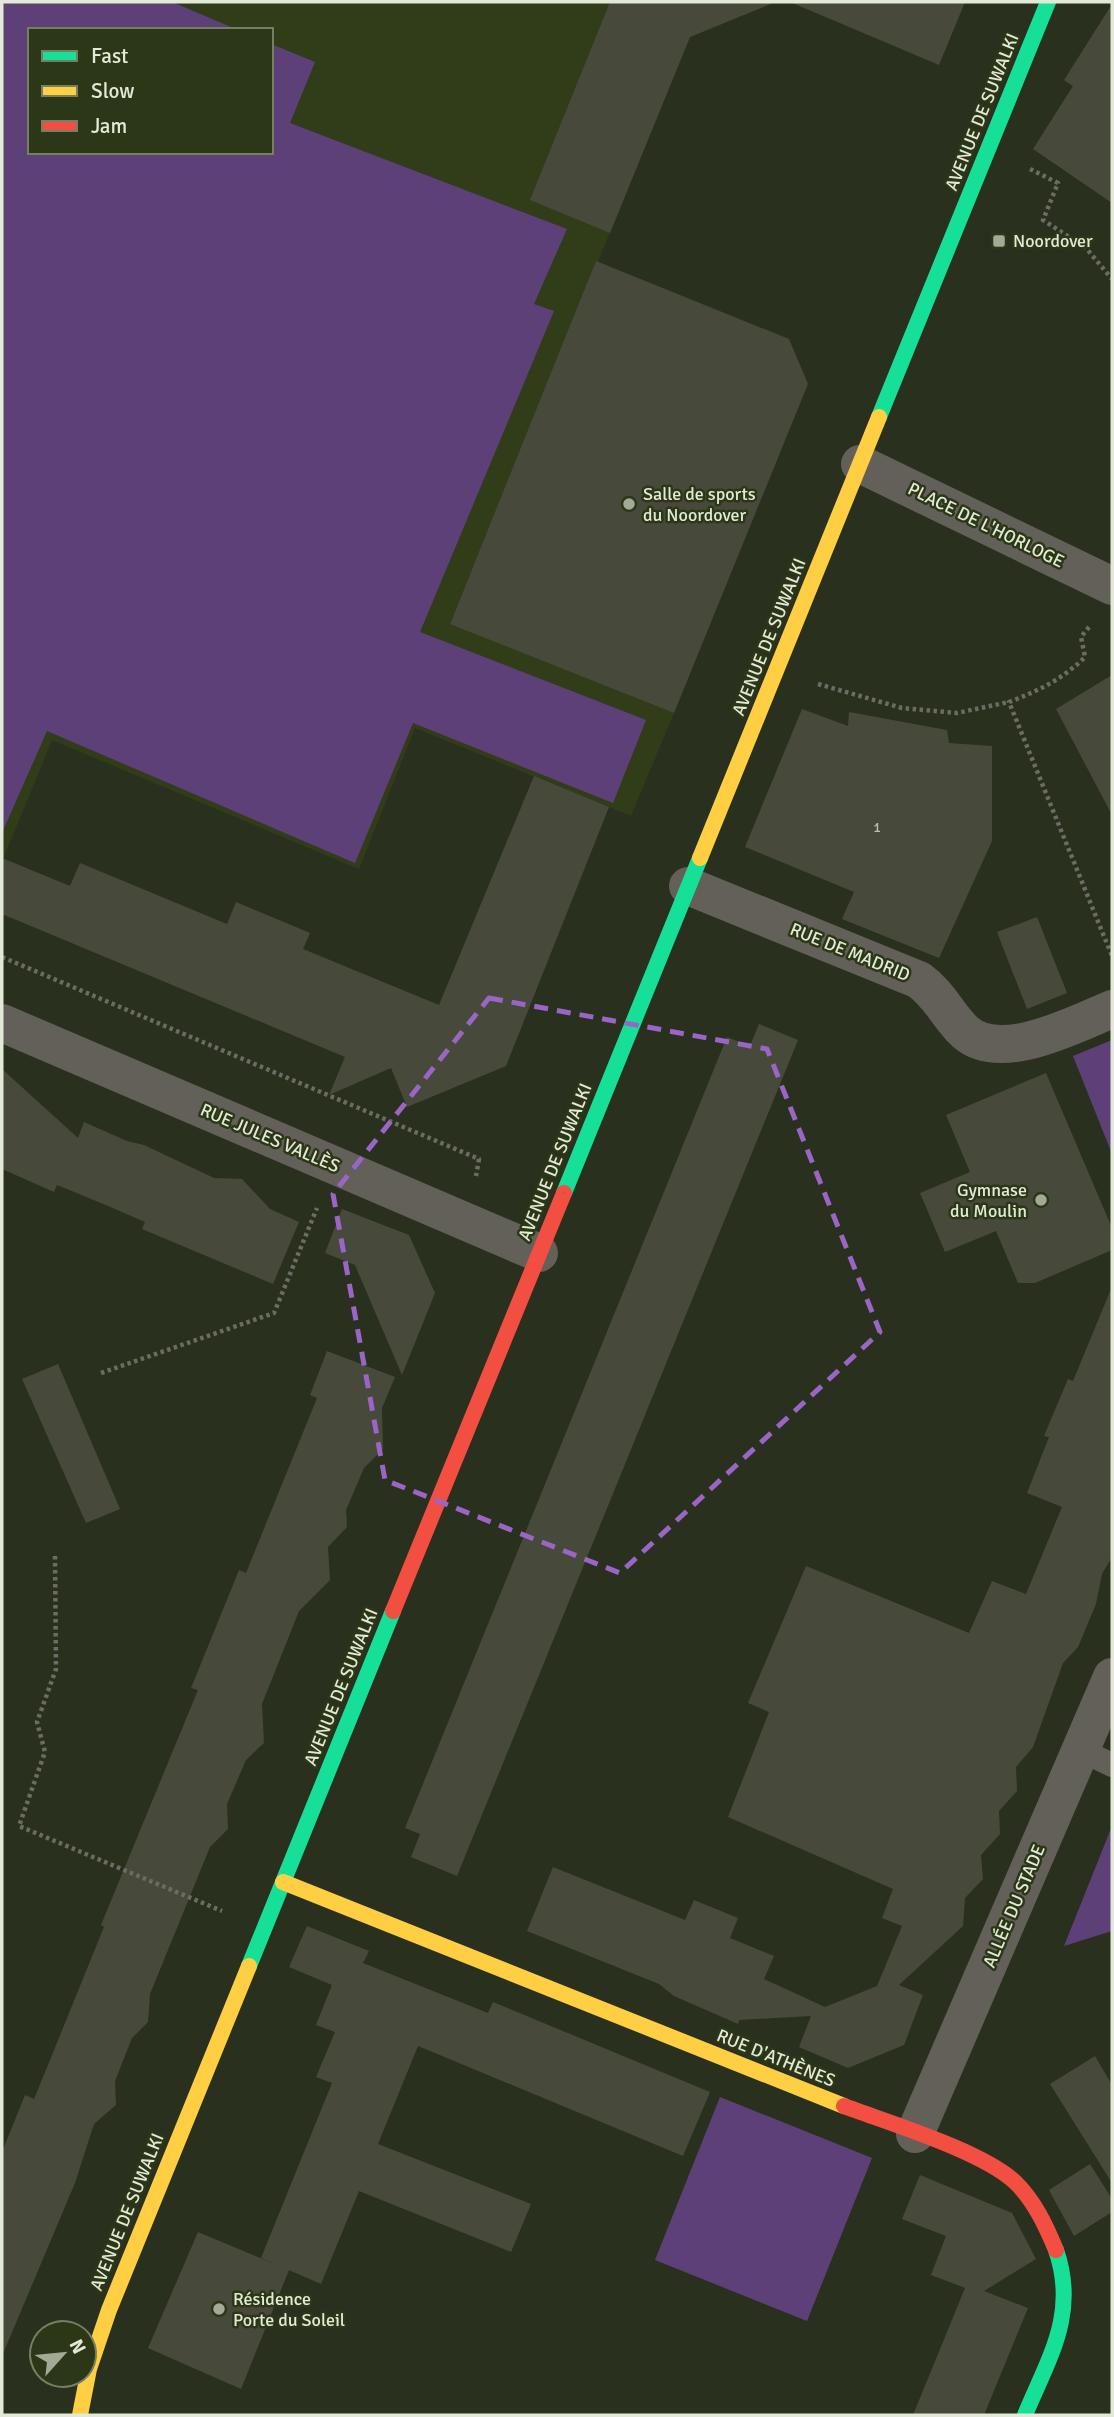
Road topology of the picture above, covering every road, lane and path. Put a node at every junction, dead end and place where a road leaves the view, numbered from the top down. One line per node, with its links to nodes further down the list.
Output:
1 (1048, 2): 4 (street, AVENUE DE SUWALKI)
2 (1019, 164): 3 (path)
3 (1112, 279)
4 (860, 464): 5 (street, PLACE DE L'HORLOGE); 6 (street, AVENUE DE SUWALKI)
5 (1105, 601): 7 (path)
6 (768, 689): 7 (path); 8 (street, AVENUE DE SUWALKI)
7 (1009, 702): 9 (path)
8 (688, 886): 11 (street, RUE DE MADRID); 15 (street, AVENUE DE SUWALKI)
9 (1112, 956)
10 (2, 957): 14 (path)
11 (1112, 1009)
12 (2, 1023): 13 (street, RUE JULES VALLÈS)
13 (334, 1165): 14 (street, RUE JULES VALLÈS); 16 (path)
14 (470, 1223): 15 (street, RUE JULES VALLÈS)
15 (539, 1253): 20 (street, AVENUE DE SUWALKI)
16 (101, 1373)
17 (55, 1556): 21 (path)
18 (1112, 1677): 19 (street, ALLÉE DU STADE)
19 (1097, 1758): 22 (street, ALLÉE DU STADE)
20 (283, 1882): 21 (street, AVENUE DE SUWALKI); 22 (street, RUE D'ATHÈNES)
21 (264, 1928): 23 (street, AVENUE DE SUWALKI)
22 (915, 2134): 26 (street, RUE D'ATHÈNES)
23 (99, 2337): 24 (street, AVENUE DE SUWALKI); 25 (street, AVENUE DE SUWALKI)
24 (80, 2415)
25 (96, 2415)
26 (1025, 2415)

